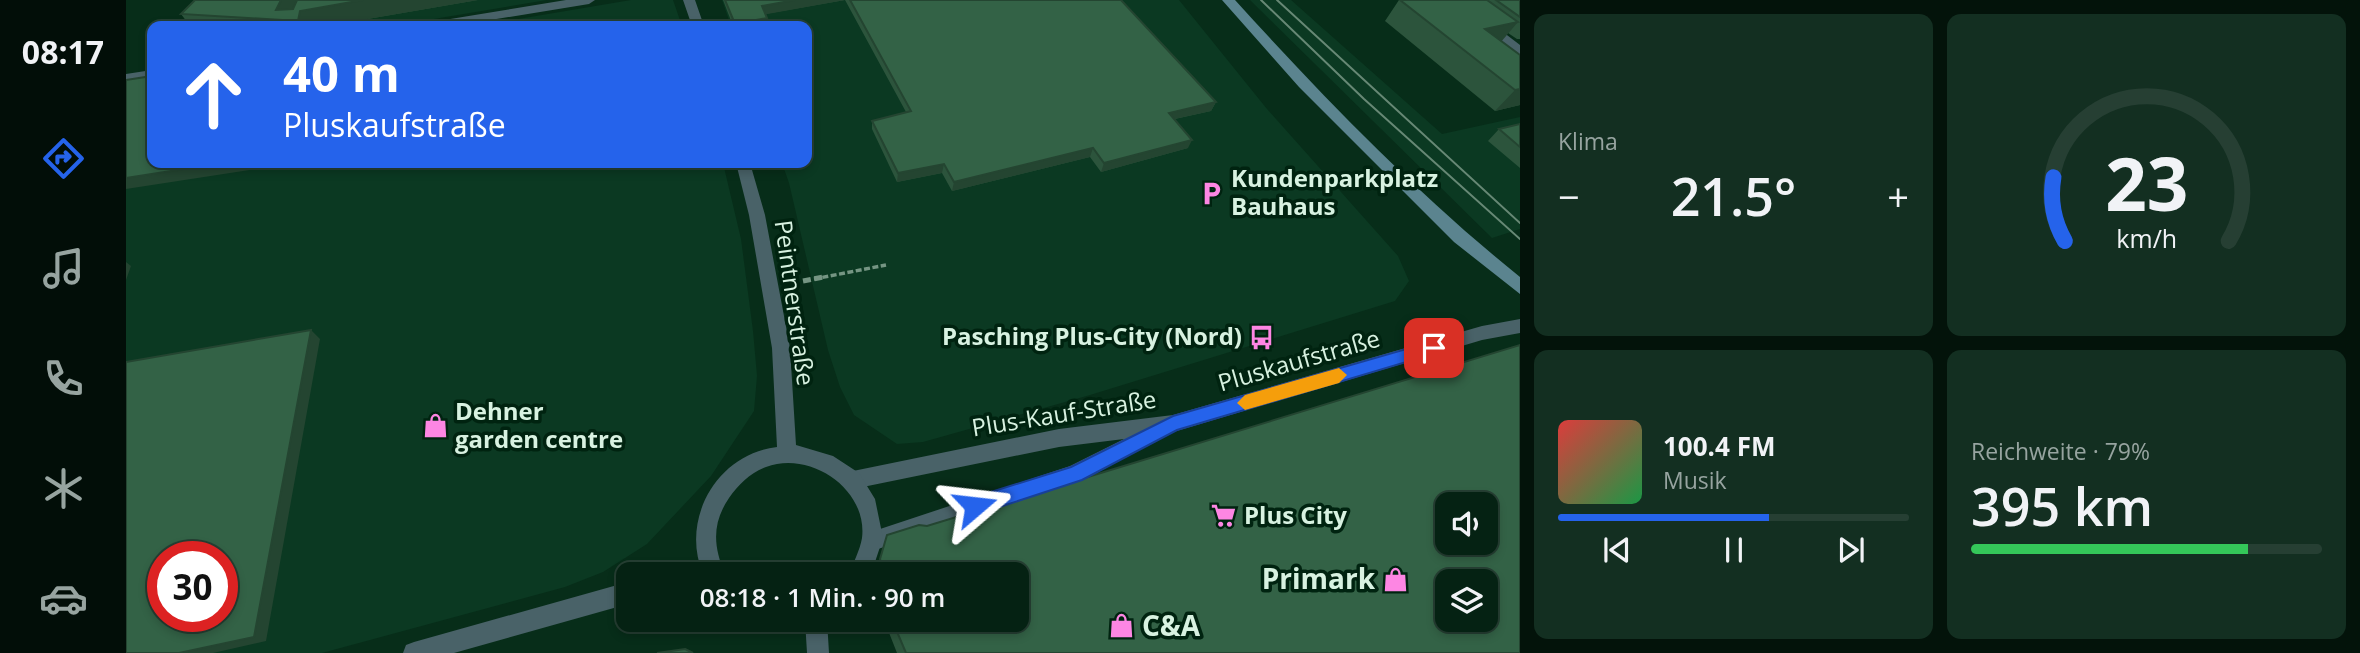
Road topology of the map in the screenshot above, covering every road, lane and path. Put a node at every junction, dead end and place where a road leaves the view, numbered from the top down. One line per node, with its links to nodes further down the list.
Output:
1 (589, 0): 5 (street)
2 (689, 0): 6 (street)
3 (1228, 0): 13 (main road)
4 (1453, 0): 7 (street)
5 (462, 21)
6 (696, 21)
7 (1520, 51)
8 (147, 75): 9 (street)
9 (126, 78)
10 (744, 168): 16 (street, Peintnerstraße)
11 (886, 265): 12 (path)
12 (803, 281)
13 (1520, 286)
14 (1520, 326): 15 (street, Pluskaufstraße)
15 (1173, 424): 17 (street, Plus-Kauf-Straße); 18 (street, Plus-Kauf-Straße)
16 (787, 452): 17 (street); 19 (street)
17 (853, 480): 18 (street)
18 (872, 541): 20 (street)
19 (706, 562)
20 (864, 562)
21 (616, 596): 23 (street)
22 (817, 632): 24 (street)
23 (414, 653)
24 (818, 653)

